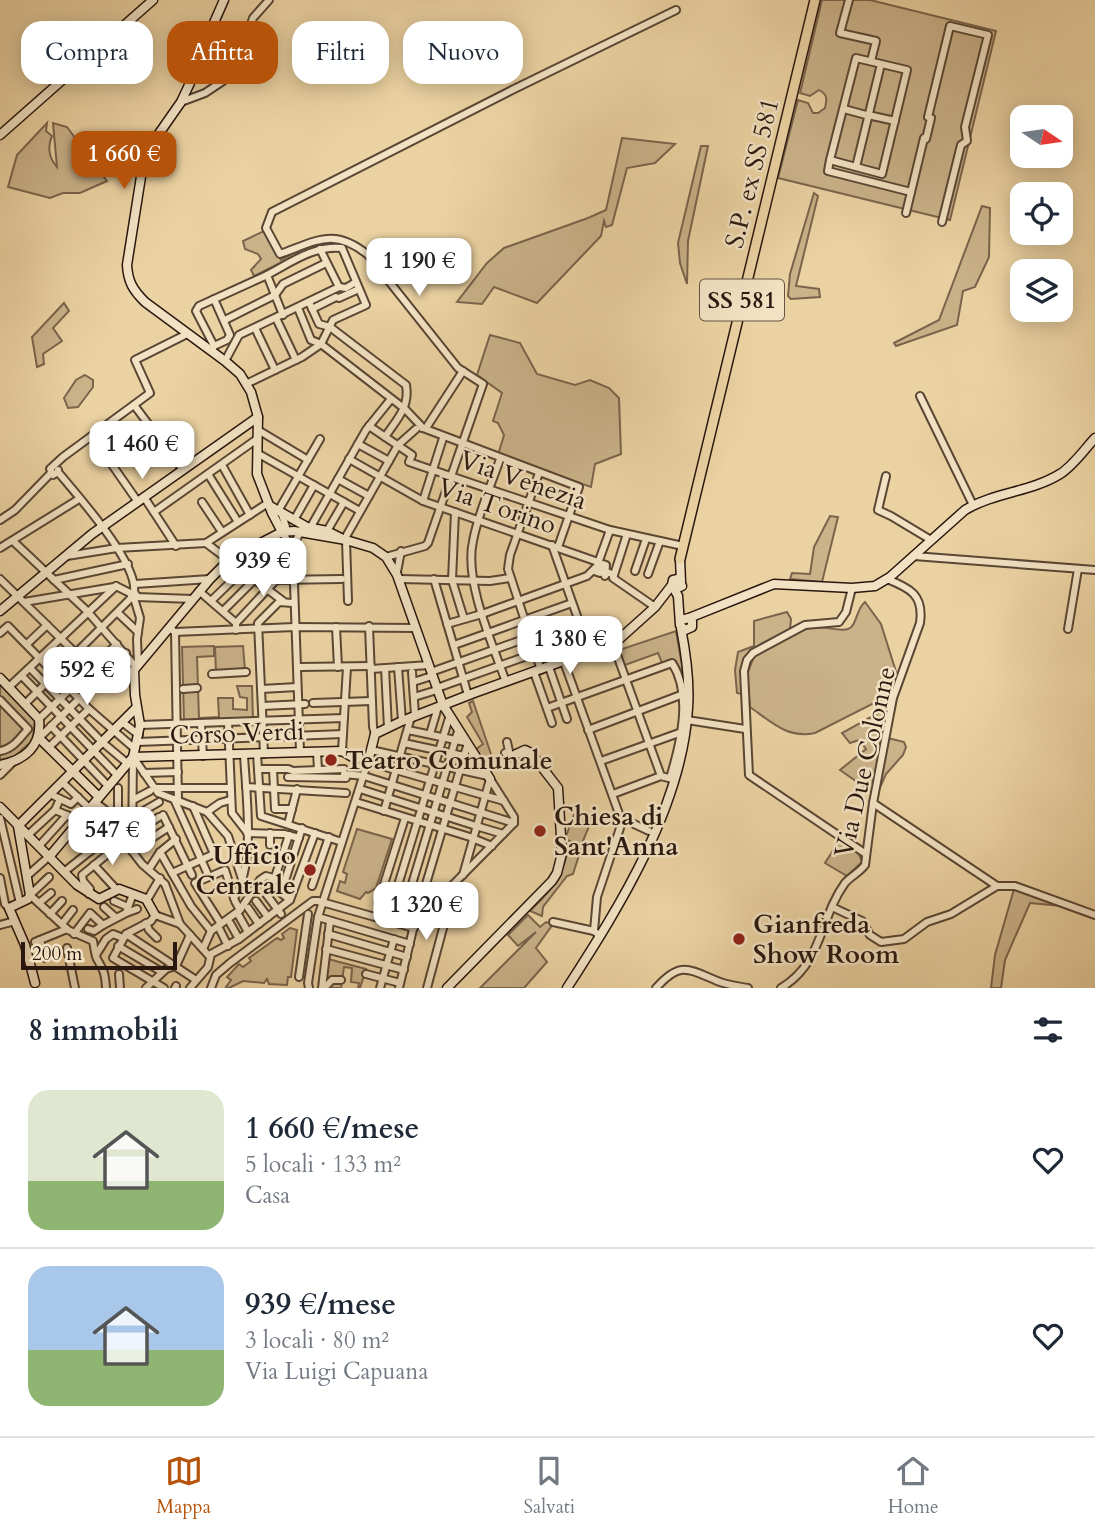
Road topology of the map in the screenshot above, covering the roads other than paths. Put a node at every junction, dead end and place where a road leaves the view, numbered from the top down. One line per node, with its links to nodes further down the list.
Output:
1 (153, 0): 13 (street)
2 (224, 0): 9 (street)
3 (269, 0): 9 (street)
4 (815, 0): 112 (main road, S.P. ex SS 581 / SS 581)
5 (849, 0): 7 (street)
6 (676, 10): 19 (street)
7 (870, 61): 8 (street); 10 (street)
8 (881, 64): 11 (street); 12 (street)
9 (181, 102): 34 (street)
10 (844, 109): 11 (street); 14 (street)
11 (867, 115): 12 (street); 15 (street)
12 (895, 121): 15 (street)
13 (0, 135)
14 (831, 160): 15 (street); 16 (street)
15 (856, 167)
16 (911, 192): 17 (street); 18 (street)
17 (906, 213)
18 (942, 222)
19 (300, 247): 21 (street); 40 (street)
20 (320, 249): 21 (street); 22 (street); 24 (street)
21 (304, 254): 23 (street)
22 (326, 263): 25 (street); 26 (street)
23 (267, 275): 26 (street); 27 (street)
24 (358, 286): 25 (street); 28 (street); 32 (street)
25 (339, 287): 28 (street)
26 (275, 296): 30 (street); 31 (street)
27 (214, 299): 31 (street); 36 (street)
28 (310, 306): 29 (street); 32 (street)
29 (298, 308): 30 (street); 35 (street)
30 (280, 317): 33 (street); 38 (street)
31 (225, 320): 36 (street)
32 (330, 327): 35 (street); 45 (street)
33 (256, 328): 37 (street); 39 (street)
34 (187, 334): 36 (street); 44 (street)
35 (321, 344): 38 (street); 43 (street)
36 (213, 348): 37 (street)
37 (225, 360): 41 (street)
38 (296, 360): 39 (street)
39 (275, 370): 41 (street)
40 (463, 371): 48 (street); 57 (street)
41 (246, 384): 46 (street)
42 (920, 396): 84 (street)
43 (391, 399): 45 (street); 47 (street)
44 (134, 405): 50 (street); 64 (street)
45 (405, 409): 48 (street); 51 (street)
46 (258, 417): 49 (street); 64 (street)
47 (369, 426): 51 (street, Via Venezia); 55 (street)
48 (418, 426): 52 (street); 56 (street)
49 (258, 435): 58 (street); 61 (street); 63 (street)
50 (92, 436): 66 (street); 79 (street)
51 (385, 437): 56 (street, Via Venezia)
52 (443, 438): 57 (street); 65 (street)
53 (1095, 438): 84 (street)
54 (320, 439): 61 (street)
55 (358, 444): 59 (street); 62 (street)
56 (398, 445): 62 (street); 65 (street, Via Venezia)
57 (463, 445): 60 (street); 71 (street)
58 (257, 453): 69 (street); 86 (street)
59 (349, 459): 70 (street, Via Torino); 73 (street)
60 (500, 459): 67 (street); 75 (street)
61 (308, 460): 69 (street)
62 (389, 461): 70 (street)
63 (222, 465): 68 (street); 90 (street)
64 (183, 470): 79 (street)
65 (433, 470): 71 (street, Via Venezia); 82 (street)
66 (55, 471): 78 (street); 92 (street)
67 (539, 473): 83 (street); 91 (street)
68 (208, 474): 87 (street); 95 (street)
69 (298, 476): 74 (street); 86 (street)
70 (380, 476): 77 (street); 82 (street, Via Torino)
71 (452, 476): 75 (street, Via Venezia); 85 (street)
72 (886, 476): 106 (street)
73 (338, 478): 76 (street); 77 (street)
74 (314, 485): 76 (street); 94 (street)
75 (490, 489): 83 (street, Via Venezia); 93 (street)
76 (330, 494): 81 (street); 98 (street)
77 (369, 496): 88 (street)
78 (79, 499): 96 (street); 107 (street)
79 (141, 499): 87 (street); 96 (street)
80 (202, 502): 101 (street)
81 (344, 502): 88 (street); 100 (street)
82 (423, 502): 85 (street, Via Torino)
83 (529, 502): 91 (street, Via Venezia); 102 (street)
84 (973, 505): 106 (street)
85 (442, 507): 89 (street, Via Torino); 116 (street)
86 (274, 509): 90 (street); 94 (street); 97 (street)
87 (154, 512): 110 (street)
88 (360, 512): 105 (street)
89 (455, 512): 93 (street, Via Torino); 141 (street)
90 (250, 514): 95 (street)
91 (569, 516): 99 (street, Via Venezia); 111 (street)
92 (0, 518)
93 (479, 519): 102 (street, Via Torino); 142 (street)
94 (294, 520): 98 (street)
95 (238, 522): 101 (street)
96 (102, 528): 114 (street); 117 (street)
97 (283, 529): 98 (street); 115 (street); 120 (street)
98 (305, 529): 100 (street); 105 (street); 115 (street)
99 (610, 530): 103 (street, Via Venezia); 121 (street)
100 (327, 531): 105 (street)
101 (222, 532): 109 (street)
102 (518, 533): 111 (street, Via Torino); 132 (street)
103 (627, 534): 104 (street, Via Venezia); 130 (street)
104 (646, 539): 108 (street, Via Venezia); 127 (street)
105 (345, 540): 116 (street); 156 (street)
106 (931, 540): 118 (street)
107 (13, 541): 113 (street); 128 (street)
108 (660, 541): 112 (street, Via Venezia); 129 (street)
109 (206, 543): 110 (street); 120 (street)
110 (176, 546): 114 (street)
111 (555, 546): 121 (street, Via Torino); 143 (street)
112 (683, 546): 119 (main road, S.P. ex SS 581 / SS 581)
113 (0, 548)
114 (117, 548): 117 (street); 122 (street)
115 (293, 549): 140 (street)
116 (394, 554): 131 (street); 131 (street)
117 (67, 556): 128 (street)
118 (914, 556): 123 (street); 137 (street)
119 (680, 559): 144 (street)
120 (228, 561): 126 (street); 134 (street)
121 (598, 562): 124 (street)
122 (128, 564): 138 (street); 150 (street)
123 (1078, 569): 125 (street); 178 (street)
124 (594, 570): 130 (street); 143 (street)
125 (1095, 570)
126 (242, 571): 139 (street); 154 (street)
127 (635, 571)
128 (46, 573): 138 (street); 152 (street)
129 (648, 574)
130 (614, 575): 159 (street)
131 (399, 578): 136 (street); 176 (street)
132 (510, 578): 142 (street); 153 (street)
133 (0, 579): 152 (street)
134 (210, 579): 148 (street); 150 (street)
135 (342, 579): 140 (street)
136 (434, 579): 141 (street); 169 (street)
137 (887, 579): 147 (street); 372 (street, Via Due Colonne)
138 (54, 580): 149 (street)
139 (254, 580): 146 (street); 162 (street)
140 (293, 580): 146 (street); 157 (street)
141 (452, 580): 142 (street); 165 (street)
142 (473, 580): 164 (street)
143 (565, 584): 153 (street); 158 (street)
144 (676, 585): 159 (street); 168 (street)
145 (116, 586): 149 (street); 150 (street); 161 (street)
146 (267, 587): 155 (street); 171 (street)
147 (852, 588): 168 (street); 275 (street)
148 (199, 590): 151 (street); 154 (street)
149 (69, 594): 152 (street); 161 (street)
150 (133, 595): 151 (street); 163 (street); 180 (street)
151 (192, 598): 179 (street)
152 (21, 599): 160 (street); 170 (street)
153 (518, 600): 164 (street); 166 (street)
154 (211, 601): 162 (street)
155 (283, 601): 157 (street); 177 (street)
156 (348, 601)
157 (293, 603): 173 (street)
158 (572, 603): 166 (street); 167 (street)
159 (655, 607): 188 (street)
160 (0, 611)
161 (87, 611): 175 (street); 185 (street)
162 (223, 611): 171 (street)
163 (118, 613): 175 (street); 180 (street)
164 (482, 614): 165 (street); 181 (street)
165 (464, 619): 169 (street)
166 (525, 619): 181 (street); 183 (street)
167 (578, 620): 183 (street); 184 (street)
168 (687, 623): 234 (street)
169 (447, 624): 189 (street)
170 (47, 625): 185 (street); 186 (street)
171 (236, 626): 177 (street); 179 (street)
172 (369, 626): 174 (street); 176 (street); 206 (street)
173 (293, 627): 174 (street); 177 (street); 229 (street)
174 (336, 627): 204 (street)
175 (102, 628): 187 (street); 193 (street)
176 (415, 628): 211 (street)
177 (259, 629): 231 (street)
178 (1069, 629)
179 (172, 630): 202 (street); 268 (street)
180 (138, 632): 202 (street)
181 (489, 632): 189 (street); 191 (street)
182 (0, 633): 186 (street)
183 (531, 636): 191 (street); 192 (street)
184 (583, 636): 192 (street); 195 (street)
185 (61, 638): 190 (street); 193 (street)
186 (26, 644): 196 (street)
187 (117, 644): 194 (street); 201 (street)
188 (613, 644): 195 (street); 221 (street)
189 (454, 645): 197 (street)
190 (51, 648): 196 (street); 199 (street)
191 (495, 648): 197 (street); 200 (street)
192 (537, 652): 200 (street); 210 (street)
193 (77, 653): 199 (street); 201 (street)
194 (126, 653): 202 (street); 218 (street)
195 (590, 653): 198 (street)
196 (40, 657): 208 (street); 214 (street)
197 (459, 662): 211 (street); 220 (street)
198 (564, 662): 210 (street); 239 (street)
199 (66, 663): 214 (street); 217 (street)
200 (500, 665): 220 (street); 223 (street)
201 (91, 667): 217 (street); 218 (street)
202 (136, 667): 250 (street)
203 (300, 667): 204 (street)
204 (338, 667): 205 (street)
205 (347, 667): 206 (street); 242 (street)
206 (371, 667): 209 (street); 241 (street)
207 (398, 667): 209 (street); 211 (street); 263 (street)
208 (30, 668): 216 (street); 224 (street)
209 (385, 668): 273 (street)
210 (541, 670): 223 (street); 243 (street); 251 (street)
211 (431, 671): 222 (street); 232 (street)
212 (246, 672): 215 (street)
213 (412, 672): 222 (street)
214 (55, 673): 224 (street); 226 (street)
215 (212, 674)
216 (22, 676): 225 (street); 233 (street)
217 (80, 677): 226 (street); 227 (street)
218 (100, 677): 227 (street)
219 (0, 678): 225 (street)
220 (463, 678): 232 (street); 235 (street)
221 (626, 679): 234 (street); 239 (street); 253 (street)
222 (413, 682): 236 (street)
223 (506, 682): 235 (street)
224 (45, 684): 233 (street); 237 (street)
225 (9, 687): 244 (street)
226 (69, 688): 237 (street); 238 (street)
227 (90, 688): 238 (street)
228 (197, 688): 230 (street)
229 (297, 688): 231 (street); 245 (street)
230 (183, 689)
231 (261, 689): 247 (street)
232 (437, 689): 236 (street); 248 (street)
233 (37, 692): 244 (street); 246 (street)
234 (685, 693): 253 (street); 262 (street); 279 (street)
235 (468, 695): 248 (street)
236 (414, 697): 255 (street)
237 (59, 698): 246 (street); 249 (street)
238 (79, 698): 249 (street); 252 (street)
239 (576, 698): 243 (street); 277 (street)
240 (0, 700): 274 (street)
241 (372, 701): 242 (street); 282 (street)
242 (345, 703): 245 (street); 259 (street)
243 (562, 703): 251 (street); 260 (street)
244 (25, 704): 258 (street)
245 (305, 704): 247 (street); 261 (street)
246 (51, 706): 254 (street); 258 (street)
247 (262, 706): 266 (street)
248 (440, 706): 255 (street); 257 (street); 283 (street)
249 (69, 708): 254 (street); 256 (street)
250 (136, 708): 264 (street); 270 (street)
251 (547, 708): 267 (street)
252 (89, 709): 256 (street); 278 (street)
253 (637, 710): 277 (street); 296 (street)
254 (61, 716): 271 (street); 272 (street)
255 (413, 716): 263 (street); 276 (street)
256 (79, 718): 272 (street); 292 (street)
257 (449, 718): 285 (street); 289 (street)
258 (39, 719): 280 (street)
259 (344, 719): 261 (street); 281 (street)
260 (568, 719)
261 (298, 720): 266 (street); 284 (street)
262 (687, 720): 275 (street); 339 (street)
263 (402, 721): 273 (street)
264 (122, 722): 278 (street); 298 (street)
265 (228, 722): 266 (street); 269 (street); 288 (street)
266 (263, 722): 287 (street)
267 (552, 723)
268 (177, 724): 269 (street); 270 (street); 291 (street)
269 (201, 724): 290 (street)
270 (139, 725): 298 (street)
271 (51, 726): 280 (street); 286 (street)
272 (70, 726): 286 (street); 299 (street)
273 (388, 728): 282 (street)
274 (28, 729): 280 (street); 300 (street)
275 (745, 729): 420 (street)
276 (408, 730): 283 (street); 294 (street)
277 (588, 730): 316 (street)
278 (113, 731): 292 (street); 298 (street)
279 (679, 733): 296 (street); 339 (street)
280 (39, 734): 297 (street); 317 (street)
281 (343, 734): 284 (street); 301 (street)
282 (375, 734): 313 (street)
283 (430, 734): 289 (street)
284 (299, 735): 287 (street); 303 (street)
285 (456, 735): 289 (street); 295 (street); 306 (street)
286 (61, 736): 297 (street); 315 (street)
287 (264, 736): 288 (street); 307 (street)
288 (228, 738): 290 (street); 308 (street)
289 (443, 738): 302 (street)
290 (202, 739): 291 (street); 312 (street)
291 (177, 740): 298 (street); 311 (street)
292 (102, 742): 298 (street); 299 (street)
293 (507, 742): 305 (street)
294 (404, 743): 302 (street); 310 (street)
295 (466, 744): 314 (street); 333 (street)
296 (649, 744): 316 (street); 335 (street)
297 (49, 747): 327 (street)
298 (134, 749): 311 (street, Corso Verdi); 329 (street); 332 (street); 349 (street)
299 (94, 750): 315 (street); 332 (street)
300 (0, 751)
301 (342, 751): 304 (street, Corso Verdi); 313 (street, Corso Verdi)
302 (439, 751): 306 (street); 318 (street)
303 (300, 752): 304 (street, Corso Verdi); 307 (street, Corso Verdi)
304 (317, 752): 326 (street)
305 (505, 752)
306 (451, 753): 314 (street); 320 (street)
307 (260, 754): 309 (street, Corso Verdi); 321 (street)
308 (229, 755): 309 (street, Corso Verdi); 312 (street, Corso Verdi); 347 (street)
309 (244, 755): 343 (street)
310 (401, 755): 313 (street); 318 (street); 324 (street)
311 (177, 756): 312 (street, Corso Verdi); 328 (street)
312 (203, 756)
313 (369, 756): 324 (street); 334 (street)
314 (464, 756): 325 (street)
315 (84, 760): 327 (street); 345 (street)
316 (601, 761): 357 (street)
317 (12, 763): 319 (street); 331 (street)
318 (435, 763): 320 (street); 338 (street)
319 (0, 765)
320 (447, 766): 325 (street); 340 (street)
321 (258, 769): 322 (street); 348 (street)
322 (273, 769): 323 (street); 350 (street)
323 (288, 769): 326 (street); 336 (street)
324 (397, 769): 338 (street); 341 (street)
325 (461, 769): 333 (street); 344 (street)
326 (318, 770): 330 (street)
327 (73, 771): 337 (street); 370 (street)
328 (178, 772): 329 (street); 342 (street)
329 (144, 773): 354 (street)
330 (345, 774): 334 (street); 336 (street)
331 (0, 775)
332 (117, 775): 345 (street)
333 (487, 775): 359 (street); 367 (street); 536 (street)
334 (364, 776): 341 (street); 353 (street)
335 (661, 776): 339 (street); 357 (street)
336 (288, 777): 351 (street)
337 (61, 779): 356 (street); 360 (street)
338 (430, 779): 340 (street); 358 (street)
339 (672, 779): 490 (street)
340 (442, 782): 344 (street); 362 (street)
341 (392, 785): 358 (street); 361 (street)
342 (178, 787): 347 (street); 354 (street); 365 (street)
343 (246, 787): 348 (street); 401 (street)
344 (456, 787): 359 (street); 371 (street)
345 (107, 788): 346 (street); 370 (street)
346 (118, 788): 349 (street); 383 (street)
347 (229, 788): 366 (street)
348 (259, 788): 350 (street); 391 (street)
349 (133, 789): 364 (street)
350 (274, 789): 351 (street); 374 (street)
351 (288, 789): 352 (street)
352 (297, 789): 355 (street); 374 (street)
353 (360, 789): 361 (street); 369 (street)
354 (152, 790): 364 (street); 365 (street)
355 (346, 793)
356 (50, 794): 363 (street); 389 (street)
357 (613, 794): 490 (street)
358 (425, 795): 362 (street); 375 (street)
359 (485, 796): 367 (street); 381 (street)
360 (78, 797): 363 (street); 370 (street)
361 (388, 798): 375 (street); 377 (street)
362 (438, 799): 371 (street); 380 (street)
363 (60, 800): 376 (street)
364 (133, 800): 385 (street)
365 (176, 800): 373 (street); 422 (street)
366 (230, 800): 379 (street); 401 (street)
367 (505, 801): 388 (street)
368 (159, 802): 385 (street)
369 (356, 802): 377 (street); 414 (street)
370 (94, 803): 383 (street); 390 (street)
371 (451, 803): 381 (street); 384 (street)
372 (873, 803): 420 (street, Via Due Colonne); 437 (street)
373 (192, 806): 379 (street); 422 (street)
374 (292, 809): 391 (street)
375 (421, 809): 380 (street); 387 (street)
376 (55, 810): 382 (street); 405 (street)
377 (384, 811): 386 (street)
378 (1, 812): 389 (street); 397 (street)
379 (208, 812): 435 (street)
380 (433, 812): 384 (street); 394 (street)
381 (480, 813): 388 (street); 395 (street)
382 (67, 815): 390 (street); 416 (street)
383 (112, 816): 393 (street); 412 (street)
384 (446, 816): 395 (street); 399 (street)
385 (133, 817): 393 (street); 406 (street)
386 (405, 818): 387 (street); 455 (street)
387 (417, 821): 394 (street); 455 (street)
388 (514, 822): 404 (street)
389 (16, 824): 397 (street); 405 (street); 430 (street)
390 (77, 824): 421 (street)
391 (288, 824): 398 (street)
392 (634, 824): 400 (street)
393 (121, 825): 426 (street)
394 (429, 825): 399 (street); 480 (street)
395 (474, 825): 404 (street); 410 (street)
396 (169, 827): 406 (street); 411 (street); 418 (street)
397 (1, 828): 413 (street)
398 (302, 828): 403 (street); 408 (street)
399 (443, 829): 410 (street); 484 (street)
400 (649, 831)
401 (247, 832): 402 (street); 435 (street)
402 (270, 833): 407 (street); 415 (street)
403 (315, 833): 409 (street); 446 (street)
404 (503, 834): 417 (street)
405 (28, 835): 416 (street)
406 (131, 835): 418 (street); 423 (street)
407 (289, 835): 408 (street); 463 (street)
408 (299, 838): 446 (street)
409 (328, 838): 414 (street); 436 (street)
410 (471, 838): 417 (street); 429 (street)
411 (176, 839): 419 (street); 424 (street)
412 (79, 841)
413 (3, 842): 452 (street)
414 (342, 842): 448 (street)
415 (270, 845)
416 (39, 846): 421 (street)
417 (492, 846): 429 (street)
418 (132, 851): 425 (street)
419 (160, 852): 425 (street); 427 (street)
420 (866, 854): 456 (street, Via Due Colonne)
421 (47, 859): 426 (street); 430 (street)
422 (201, 859): 424 (street); 432 (street)
423 (94, 865): 438 (street); 440 (street)
424 (188, 865): 427 (street); 428 (street)
425 (149, 869): 433 (street)
426 (64, 872): 440 (street)
427 (172, 873): 487 (street)
428 (192, 875)
429 (463, 875): 443 (street)
430 (27, 876): 444 (street)
431 (49, 877): 444 (street)
432 (209, 877): 445 (street); 483 (street)
433 (160, 878): 447 (street); 478 (street)
434 (0, 879): 457 (street)
435 (243, 882): 445 (street)
436 (312, 886)
437 (997, 886): 456 (street); 467 (street)
438 (116, 888): 440 (street); 441 (street)
439 (51, 893): 453 (street)
440 (89, 894)
441 (133, 894): 447 (street); 461 (street)
442 (266, 894): 462 (street)
443 (443, 894): 484 (street); 524 (street)
444 (30, 895): 452 (street); 453 (street)
445 (234, 898): 463 (street)
446 (291, 899): 462 (street)
447 (147, 900): 466 (street)
448 (320, 900): 464 (street); 470 (street); 471 (street)
449 (62, 901): 465 (street)
450 (114, 901): 461 (street)
451 (256, 901): 469 (street)
452 (20, 903): 457 (street)
453 (39, 904): 465 (street)
454 (104, 907): 468 (street)
455 (391, 907): 474 (street)
456 (832, 907): 521 (street, Via Due Colonne)
457 (9, 908): 473 (street)
458 (248, 908): 479 (street)
459 (137, 909): 461 (street)
460 (73, 910): 485 (street)
461 (127, 910): 468 (street)
462 (279, 912): 469 (street)
463 (239, 913): 483 (street); 489 (street)
464 (304, 913): 515 (street); 516 (street)
465 (50, 914): 485 (street)
466 (155, 915): 476 (street); 478 (street)
467 (1095, 915)
468 (115, 917): 482 (street)
469 (268, 917): 479 (street)
470 (318, 917): 472 (street); 534 (street)
471 (371, 917): 474 (street); 488 (street)
472 (330, 920): 488 (street); 491 (street)
473 (15, 921): 481 (street); 522 (street)
474 (387, 921): 480 (street)
475 (553, 922): 490 (street)
476 (146, 923): 493 (street); 494 (street)
477 (230, 923): 495 (street)
478 (180, 924): 492 (street)
479 (258, 924): 489 (street)
480 (400, 924): 484 (street)
481 (0, 925)
482 (103, 925): 485 (street); 486 (street)
483 (221, 927): 487 (street); 499 (street)
484 (414, 928): 497 (street)
485 (68, 929): 505 (street); 507 (street)
486 (88, 929)
487 (211, 931): 501 (street)
488 (367, 931): 496 (street)
489 (248, 932): 495 (street)
490 (597, 933): 537 (street)
491 (328, 934): 502 (street); 503 (street)
492 (190, 935): 501 (street); 509 (street)
493 (125, 936): 498 (street); 505 (street); 509 (street)
494 (157, 937)
495 (239, 939): 499 (street)
496 (394, 939): 497 (street); 503 (street)
497 (411, 944): 506 (street)
498 (118, 946): 512 (street); 520 (street)
499 (228, 946): 504 (street)
500 (67, 948): 528 (street)
501 (203, 949): 504 (street)
502 (326, 949): 508 (street); 526 (street)
503 (390, 952): 506 (street); 508 (street)
504 (212, 954): 510 (street)
505 (96, 955): 529 (street)
506 (407, 957): 511 (street)
507 (45, 958)
508 (387, 965): 511 (street); 517 (street)
509 (176, 966): 512 (street); 518 (street)
510 (208, 967): 515 (street); 518 (street)
511 (404, 970): 523 (street)
512 (162, 972): 520 (street)
513 (119, 974): 530 (street)
514 (366, 974): 517 (street)
515 (216, 975): 525 (street)
516 (299, 977)
517 (383, 978): 523 (street); 535 (street)
518 (196, 980): 533 (street)
519 (341, 980): 526 (street)
520 (153, 982): 531 (street); 532 (street)
521 (792, 982): 540 (street, Via Due Colonne); 541 (street)
522 (33, 986): 527 (street)
523 (400, 986)
524 (431, 986)
525 (213, 987)
526 (324, 987)
527 (44, 988)
528 (75, 988)
529 (106, 988)
530 (120, 988)
531 (146, 988)
532 (164, 988)
533 (190, 988)
534 (309, 988)
535 (380, 988)
536 (447, 988)
537 (567, 988)
538 (656, 988): 539 (street)
539 (748, 988)
540 (781, 988)
541 (798, 988)

